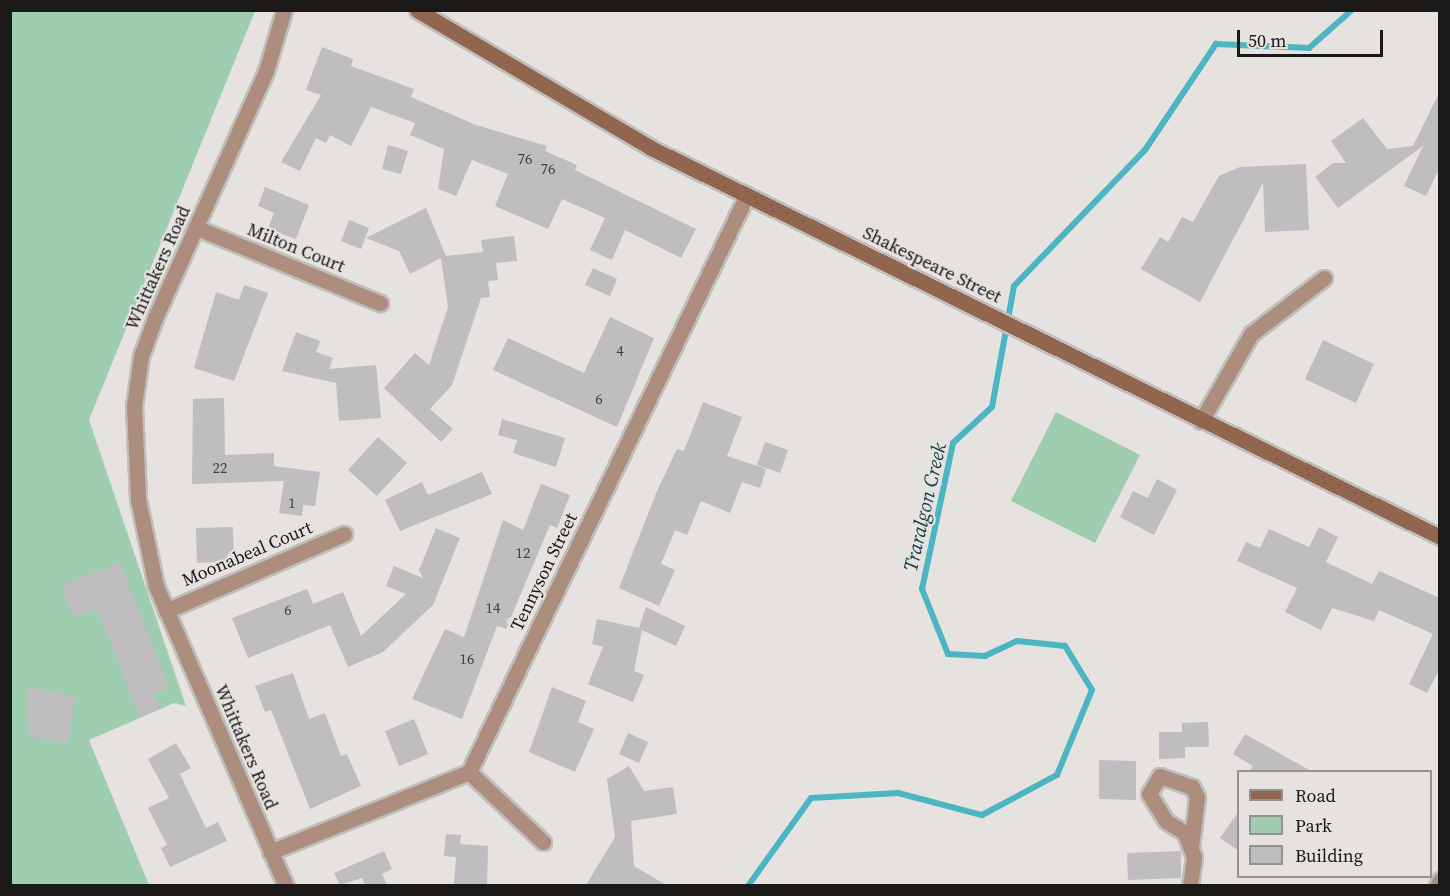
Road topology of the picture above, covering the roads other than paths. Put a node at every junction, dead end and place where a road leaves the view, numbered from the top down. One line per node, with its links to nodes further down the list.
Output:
1 (284, 10): 4 (street, Whittakers Road)
2 (417, 10): 3 (main road, Shakespeare Street)
3 (747, 195): 7 (main road, Shakespeare Street); 11 (street, Tennyson Street)
4 (197, 228): 6 (street, Milton Court); 10 (street, Whittakers Road)
5 (1323, 278): 7 (street)
6 (380, 303)
7 (1201, 421): 9 (main road, Shakespeare Street)
8 (344, 534): 10 (street, Moonabeal Court)
9 (1440, 537)
10 (166, 611): 14 (street, Whittakers Road)
11 (470, 772): 12 (street); 14 (street)
12 (543, 842)
13 (1191, 847): 13 (street); 17 (street)
14 (270, 852): 16 (street, Whittakers Road)
15 (1440, 880): 18 (street)
16 (286, 885)
17 (1190, 885)
18 (1437, 885)

